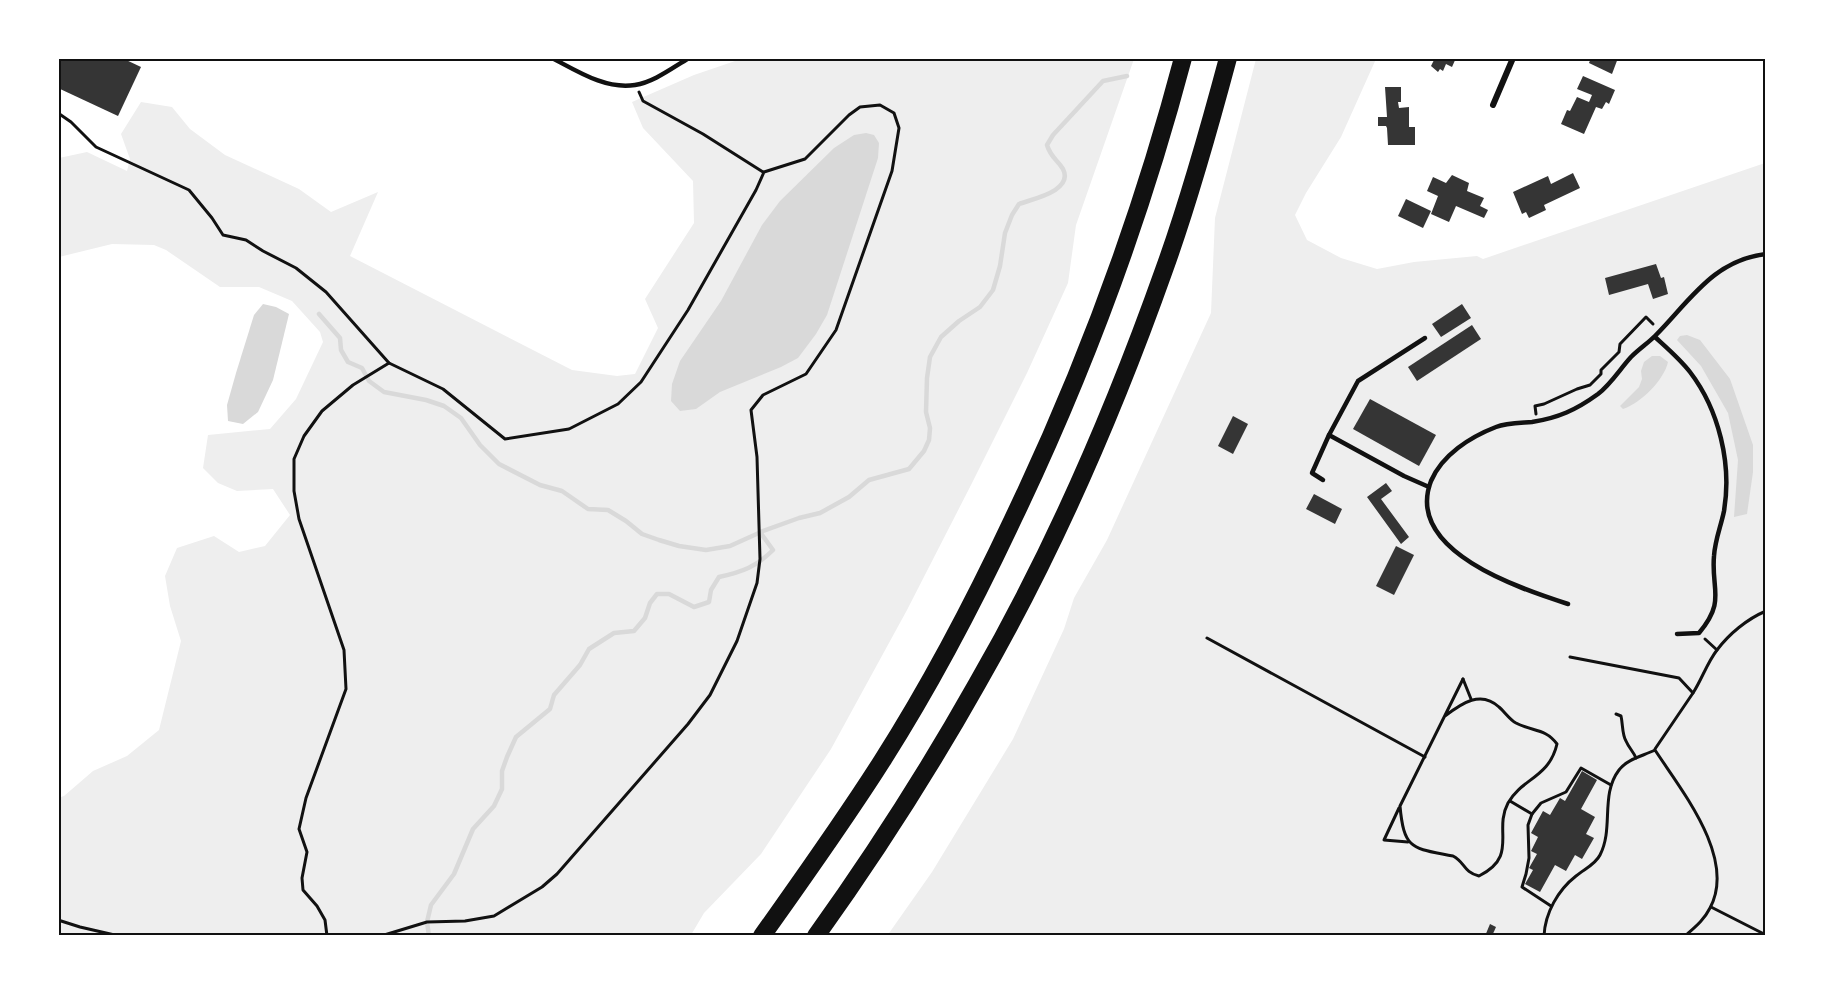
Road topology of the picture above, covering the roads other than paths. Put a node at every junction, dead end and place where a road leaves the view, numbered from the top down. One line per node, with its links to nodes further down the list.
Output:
1 (552, 58): 2 (lane)
2 (689, 58)
3 (1183, 58): 15 (highway)
4 (1228, 58): 16 (highway)
5 (1513, 58): 6 (street)
6 (1493, 105)
7 (1766, 254): 8 (lane)
8 (1655, 337): 12 (lane); 14 (lane)
9 (1425, 338): 10 (lane)
10 (1329, 435): 11 (lane); 12 (lane)
11 (1323, 480)
12 (1429, 487): 13 (lane)
13 (1568, 604)
14 (1677, 634)
15 (762, 936)
16 (816, 936)

